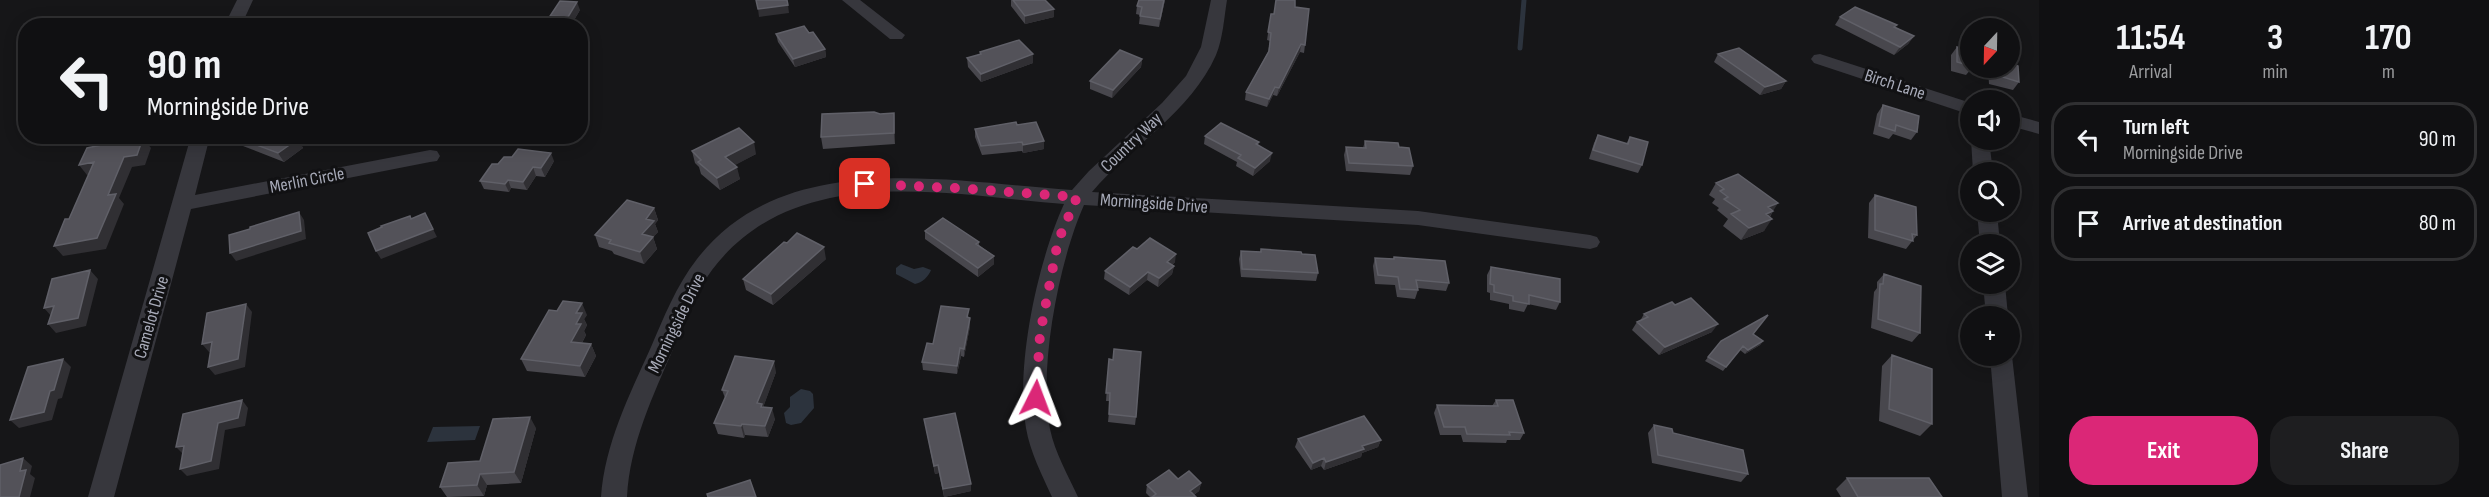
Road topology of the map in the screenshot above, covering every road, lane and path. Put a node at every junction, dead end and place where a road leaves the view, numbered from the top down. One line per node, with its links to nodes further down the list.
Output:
1 (245, 0): 4 (street)
2 (850, 0): 5 (street)
3 (1219, 0): 12 (street, Country Way)
4 (236, 18)
5 (896, 35)
6 (1820, 59): 7 (street, Birch Lane)
7 (1960, 105)
8 (2020, 123): 9 (street)
9 (2039, 128)
10 (199, 144): 13 (street, Camelot Drive)
11 (430, 156): 13 (street, Merlin Circle)
12 (1077, 197): 14 (street, Morningside Drive); 17 (street, Morningside Drive); 18 (street, Country Way)
13 (183, 204): 16 (street, Camelot Drive)
14 (1590, 242)
15 (2002, 366): 19 (street)
16 (101, 497)
17 (614, 497)
18 (1065, 497)
19 (2015, 497)

